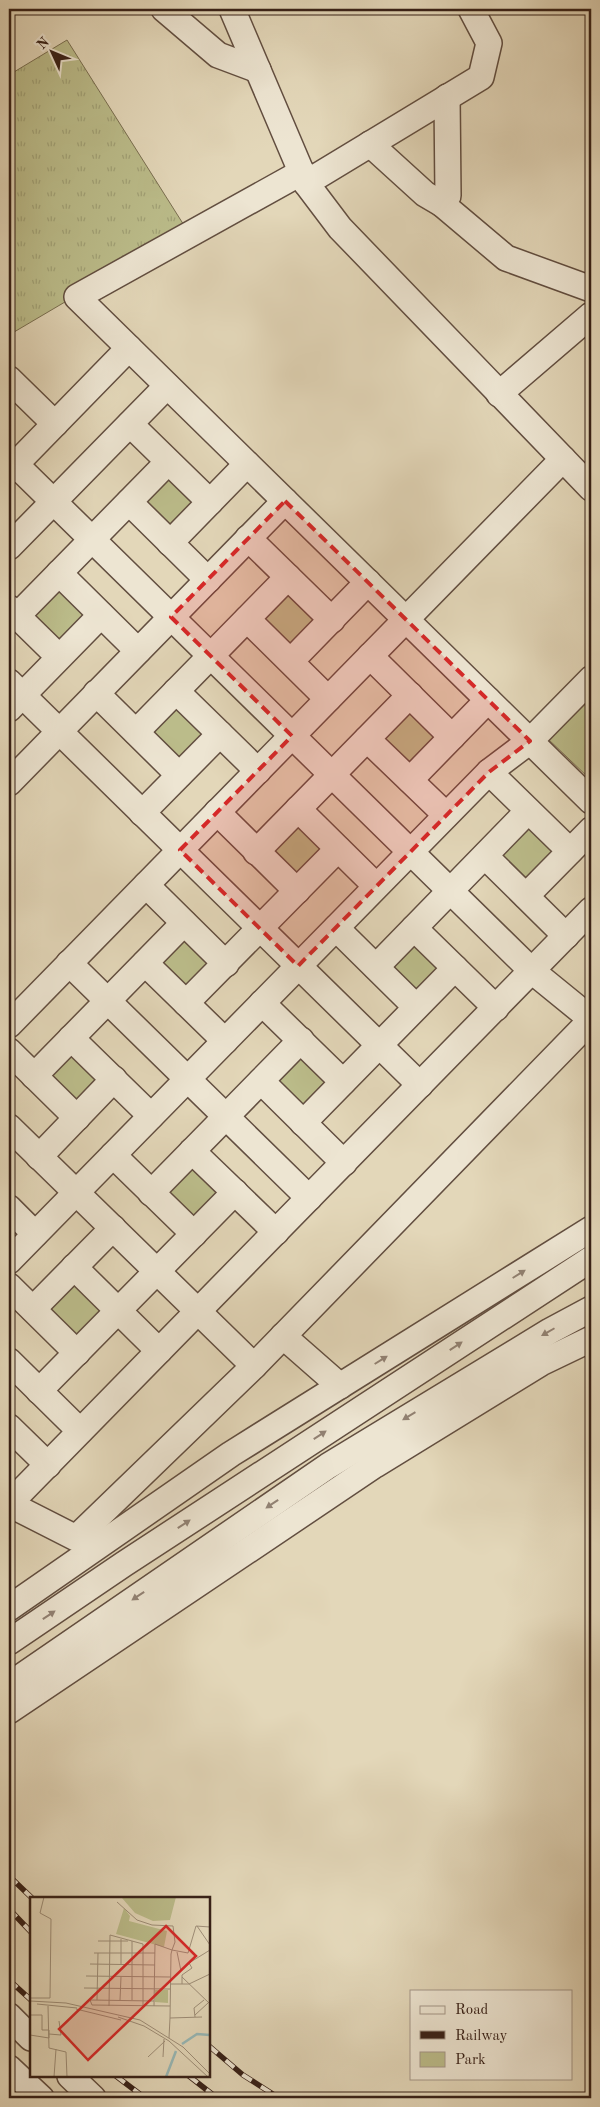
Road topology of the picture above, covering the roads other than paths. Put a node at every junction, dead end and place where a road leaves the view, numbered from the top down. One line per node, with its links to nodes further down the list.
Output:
1 (164, 9): 4 (street)
2 (232, 9): 4 (street)
3 (471, 9): 5 (street)
4 (258, 70): 7 (street)
5 (447, 98): 6 (street); 8 (street)
6 (370, 144): 7 (street); 8 (street)
7 (304, 177): 11 (street); 14 (street)
8 (442, 204): 9 (street)
9 (591, 289)
10 (591, 315): 14 (street)
11 (129, 348): 13 (street); 15 (street)
12 (9, 379): 15 (street)
13 (167, 386): 16 (street); 20 (street)
14 (499, 394): 17 (street)
15 (55, 424): 19 (street)
16 (130, 424): 18 (street); 23 (street)
17 (563, 460): 21 (street); 39 (street)
18 (168, 462): 24 (street); 25 (street)
19 (11, 464): 23 (street)
20 (247, 464): 22 (street); 25 (street)
21 (591, 488)
22 (285, 501): 26 (street); 33 (street)
23 (53, 502): 27 (street); 29 (street)
24 (129, 502): 27 (street); 28 (street)
25 (210, 502): 28 (street)
26 (248, 538): 31 (street); 32 (street)
27 (92, 540): 30 (street); 36 (street)
28 (170, 543): 32 (street)
29 (9, 547)
30 (59, 573): 34 (street); 35 (street)
31 (288, 577): 37 (street); 38 (street)
32 (208, 580): 36 (street)
33 (368, 582): 38 (street); 39 (street)
34 (13, 612): 43 (street)
35 (101, 614): 40 (street); 43 (street)
36 (171, 617): 40 (street); 41 (street)
37 (247, 619): 41 (street); 44 (street)
38 (332, 620): 44 (street)
39 (406, 620): 42 (street); 51 (street)
40 (138, 651): 47 (street)
41 (211, 656): 46 (street); 55 (street)
42 (370, 656): 49 (street); 50 (street)
43 (59, 657): 48 (street)
44 (291, 662): 50 (street)
45 (591, 679): 58 (street)
46 (176, 691): 53 (street); 54 (street)
47 (96, 693): 52 (street); 53 (street)
48 (13, 695): 52 (street)
49 (410, 695): 56 (street); 57 (street)
50 (328, 698): 55 (street)
51 (488, 700): 56 (street); 58 (street)
52 (59, 731): 64 (street); 69 (street)
53 (136, 732): 61 (street)
54 (220, 734): 59 (street); 61 (street)
55 (292, 736): 59 (street); 62 (street)
56 (452, 737): 63 (street)
57 (367, 739): 62 (street); 63 (street)
58 (530, 741): 60 (street); 65 (street)
59 (258, 771): 68 (street)
60 (489, 772): 67 (street); 70 (street)
61 (179, 775): 69 (street)
62 (331, 775): 66 (street); 76 (street)
63 (410, 780): 70 (street)
64 (9, 783)
65 (591, 801)
66 (298, 809): 72 (street); 75 (street)
67 (528, 811): 74 (street); 77 (street)
68 (217, 812): 73 (street); 75 (street)
69 (142, 813): 73 (street)
70 (446, 815): 76 (street)
71 (591, 830): 74 (street)
72 (338, 849): 79 (street); 80 (street)
73 (180, 850): 78 (street); 85 (street)
74 (570, 851): 82 (street)
75 (256, 852): 80 (street)
76 (410, 852): 79 (street); 81 (street)
77 (485, 856): 81 (street); 82 (street)
78 (146, 885): 84 (street); 89 (street)
79 (376, 886): 86 (street)
80 (297, 891): 85 (street)
81 (450, 891): 87 (street); 95 (street)
82 (526, 896): 88 (street)
83 (591, 910): 88 (street)
84 (184, 923): 90 (street); 91 (street)
85 (260, 928): 91 (street); 92 (street)
86 (336, 928): 92 (street); 93 (street)
87 (414, 928): 93 (street); 94 (street)
88 (566, 936): 95 (street)
89 (69, 963): 96 (street); 102 (street)
90 (145, 963): 96 (street); 97 (street)
91 (226, 964): 97 (street)
92 (298, 966): 98 (street); 106 (street)
93 (376, 967): 99 (street)
94 (455, 968): 99 (street); 100 (street)
95 (532, 971): 100 (street); 101 (street)
96 (108, 1001): 103 (street); 109 (street)
97 (186, 1003): 105 (street)
98 (262, 1003): 104 (street); 105 (street)
99 (416, 1007): 106 (street)
100 (496, 1008): 113 (street)
101 (591, 1020): 142 (street)
102 (9, 1025)
103 (71, 1038): 108 (street); 110 (street)
104 (301, 1040): 111 (street); 112 (street)
105 (225, 1041): 109 (street)
106 (379, 1045): 112 (street); 113 (street)
107 (9, 1051): 108 (street)
108 (34, 1076): 116 (street)
109 (187, 1079): 114 (street); 115 (street)
110 (114, 1080): 114 (street); 116 (street)
111 (261, 1081): 115 (street); 117 (street)
112 (343, 1082): 117 (street)
113 (420, 1085): 122 (street)
114 (151, 1116): 120 (street)
115 (226, 1117): 119 (street); 126 (street)
116 (76, 1118): 121 (street)
117 (303, 1123): 122 (street)
118 (9, 1127): 121 (street)
119 (192, 1151): 123 (street); 125 (street)
120 (113, 1155): 124 (street); 125 (street)
121 (39, 1157): 124 (street)
122 (344, 1163): 126 (street)
123 (235, 1192): 130 (street); 132 (street)
124 (76, 1193): 128 (street); 131 (street)
125 (151, 1193): 132 (street)
126 (309, 1198): 130 (street)
127 (9, 1208): 131 (street)
128 (112, 1228): 135 (street); 136 (street)
129 (591, 1229): 148 (street, one-way to 129)
130 (276, 1232): 141 (street)
131 (35, 1234): 134 (street)
132 (194, 1234): 136 (street)
133 (591, 1259): 154 (street, one-way to 133)
134 (9, 1261)
135 (74, 1268): 138 (street); 140 (street)
136 (157, 1272): 140 (street); 141 (street)
137 (9, 1286): 138 (street)
138 (33, 1309): 145 (street)
139 (591, 1309): 155 (street, one-way to 155)
140 (118, 1311): 144 (street); 145 (street)
141 (198, 1312): 144 (street); 147 (street)
142 (283, 1336): 147 (street); 148 (street)
143 (591, 1339): 156 (street)
144 (159, 1351): 151 (street)
145 (77, 1353): 149 (street)
146 (9, 1361): 149 (street)
147 (254, 1366): 152 (street)
148 (340, 1386): 153 (street)
149 (39, 1391): 151 (street)
150 (9, 1427): 152 (street)
151 (80, 1431): 152 (street)
152 (48, 1465)
153 (9, 1608)
154 (9, 1642)
155 (9, 1685)
156 (9, 1711)
157 (9, 2016): 158 (street)
158 (30, 2037)
159 (9, 2068): 161 (street)
160 (71, 2077): 162 (street)
161 (40, 2098)
162 (93, 2098)

